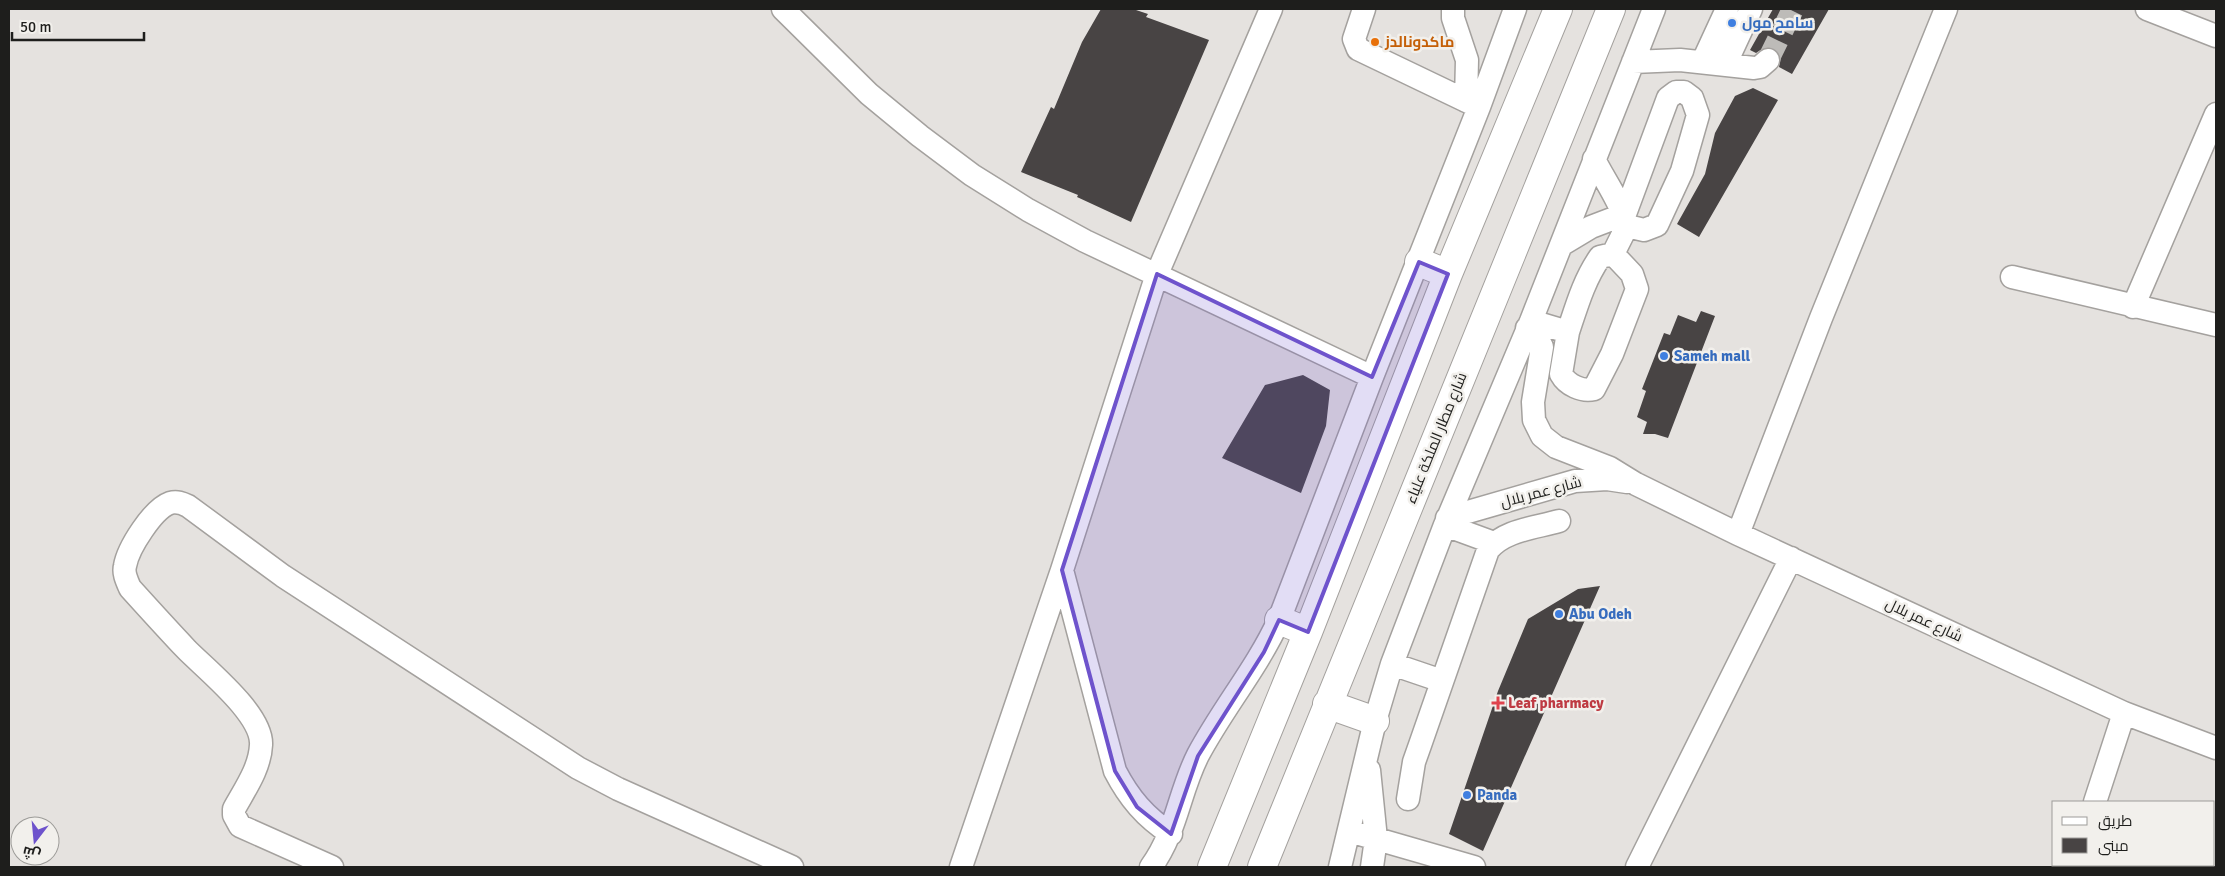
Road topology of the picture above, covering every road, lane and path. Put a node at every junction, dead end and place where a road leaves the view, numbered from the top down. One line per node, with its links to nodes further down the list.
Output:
1 (783, 9): 25 (street)
2 (1271, 9): 25 (street)
3 (1364, 9): 18 (street)
4 (1453, 9): 18 (street)
5 (1515, 9): 18 (street)
6 (1558, 9): 26 (highway)
7 (1611, 9): 44 (highway, شارع مطار الملكة علياء)
8 (1654, 9): 16 (street)
9 (1727, 9): 15 (street)
10 (1751, 9): 17 (street)
11 (1946, 9): 36 (street)
12 (2147, 9): 13 (street)
13 (2216, 36)
14 (1768, 60): 17 (street)
15 (1703, 61): 16 (street); 17 (street)
16 (1633, 62): 20 (street)
17 (1726, 63)
18 (1473, 104): 24 (street)
19 (2216, 114): 28 (street)
20 (1594, 159): 21 (street); 22 (street)
21 (1626, 220): 21 (street); 22 (street); 23 (street)
22 (1561, 245): 29 (street)
23 (1613, 254): 31 (street); 31 (street)
24 (1419, 262): 26 (highway); 32 (street)
25 (1157, 274): 32 (street); 39 (street)
26 (1448, 274): 41 (highway)
27 (2012, 277): 28 (street)
28 (2133, 307): 30 (street)
29 (1529, 325): 31 (street); 33 (street, شارع عمر بلال); 34 (street)
30 (2216, 325)
31 (1568, 332)
32 (1372, 378): 40 (street)
33 (1636, 484): 34 (street, شارع عمر بلال); 36 (street, شارع عمر بلال)
34 (1446, 522): 37 (street); 42 (street)
35 (1559, 522): 37 (street)
36 (1738, 534): 38 (street, شارع عمر بلال)
37 (1494, 542): 43 (street)
38 (1791, 558): 45 (street, شارع عمر بلال); 63 (street)
39 (1062, 570): 51 (street); 58 (street)
40 (1279, 620): 41 (highway); 51 (street)
41 (1308, 632): 55 (highway)
42 (1392, 664): 43 (street); 46 (street)
43 (1442, 681): 49 (street)
44 (1328, 704): 46 (highway); 60 (highway, شارع مطار الملكة علياء)
45 (2124, 713): 47 (street, شارع عمر بلال); 50 (street)
46 (1375, 721): 48 (street)
47 (2216, 748)
48 (1367, 754): 52 (street); 53 (street)
49 (1408, 799)
50 (2095, 801)
51 (1171, 834): 59 (street)
52 (1345, 848): 53 (street)
53 (1375, 853): 61 (street); 62 (street)
54 (762, 861): 56 (street); 57 (street)
55 (1212, 866)
56 (332, 867)
57 (792, 867)
58 (961, 867)
59 (1152, 867)
60 (1262, 867)
61 (1434, 867)
62 (1474, 867)
63 (1637, 867)

